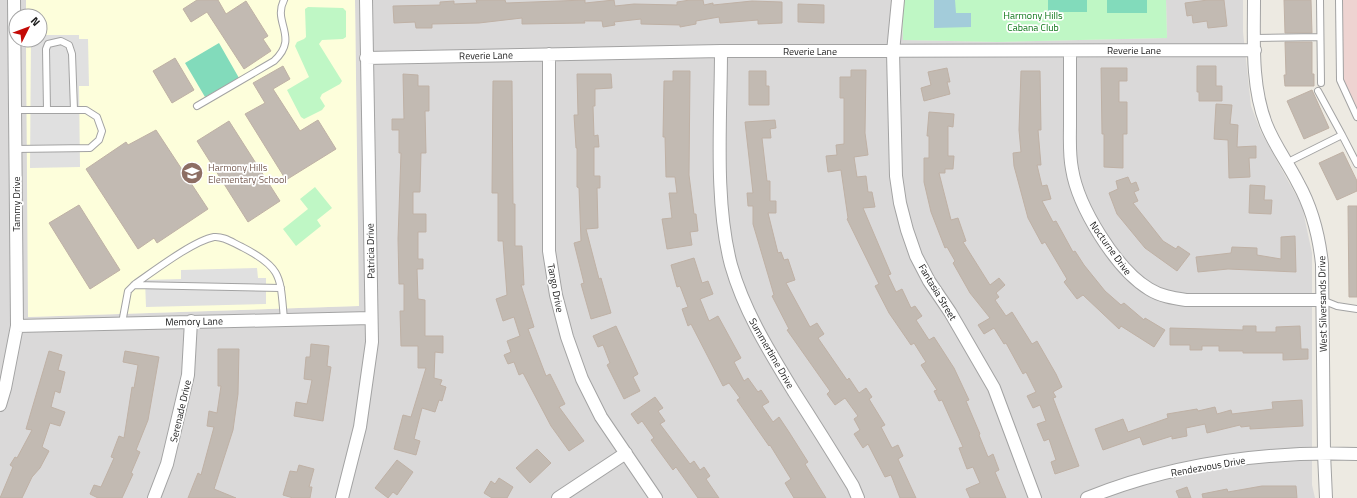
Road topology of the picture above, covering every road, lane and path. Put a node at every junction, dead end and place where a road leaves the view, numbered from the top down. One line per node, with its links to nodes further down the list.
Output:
1 (14, 0): 18 (street, Tammy Drive)
2 (284, 0): 17 (lane)
3 (366, 0): 14 (street, Patricia Drive)
4 (898, 0): 12 (street, Fantasia Street)
5 (1254, 0): 9 (street, West Silversands Drive)
6 (1320, 0): 8 (lane)
7 (1339, 0): 21 (lane)
8 (1320, 37): 9 (lane); 15 (lane)
9 (1254, 44): 11 (street, Reverie Lane); 24 (street, West Silversands Drive)
10 (721, 51): 12 (street, Reverie Lane); 13 (street, Reverie Lane); 43 (street, Summertime Drive)
11 (1070, 51): 12 (street, Reverie Lane); 28 (street, Nocturne Drive)
12 (893, 52): 44 (street, Fantasia Street)
13 (549, 54): 14 (street, Reverie Lane); 36 (street, Tango Drive)
14 (366, 58): 30 (street, Patricia Drive)
15 (1321, 83)
16 (1318, 91): 22 (lane)
17 (197, 106)
18 (15, 110): 19 (lane); 23 (street, Tammy Drive)
19 (47, 110): 20 (lane); 20 (lane)
20 (74, 110): 23 (lane)
21 (1357, 117)
22 (1342, 135): 24 (lane); 25 (lane)
23 (15, 149): 34 (street, Tammy Drive)
24 (1286, 163): 28 (street, West Silversands Drive)
25 (1357, 164)
26 (134, 286): 27 (lane); 27 (lane); 33 (lane)
27 (281, 288): 31 (lane)
28 (1322, 300): 29 (lane); 37 (street, West Silversands Drive)
29 (1357, 309)
30 (371, 318): 31 (street, Memory Lane); 40 (street, Patricia Drive)
31 (284, 319): 32 (street, Memory Lane)
32 (191, 321): 33 (street, Memory Lane); 39 (street, Serenade Drive)
33 (122, 323): 34 (street, Memory Lane)
34 (17, 326): 35 (street, Tammy Drive)
35 (0, 405)
36 (626, 453): 41 (street); 42 (street, Tango Drive)
37 (1324, 453): 38 (street, Rendezvous Drive); 45 (street, Rendezvous Drive); 46 (street, West Silversands Drive)
38 (1357, 454)
39 (154, 498)
40 (342, 498)
41 (558, 498)
42 (656, 498)
43 (858, 498)
44 (1035, 498)
45 (1087, 498)
46 (1326, 498)

